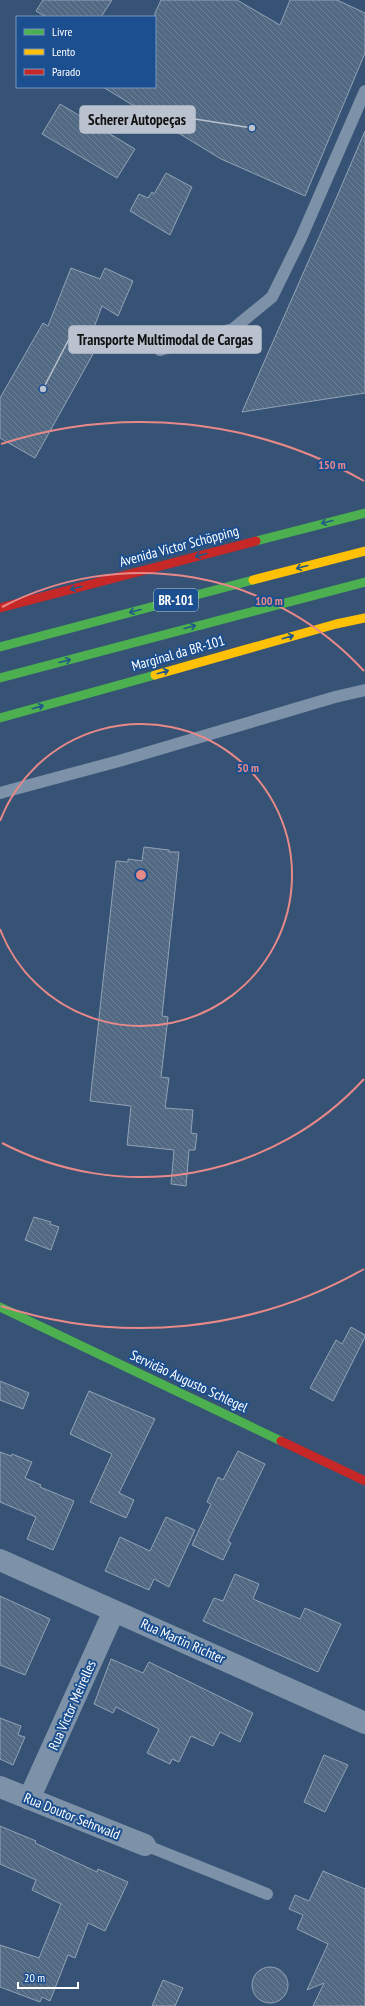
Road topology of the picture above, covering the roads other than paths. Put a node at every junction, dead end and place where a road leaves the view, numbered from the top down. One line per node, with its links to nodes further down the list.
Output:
1 (365, 91): 2 (lane)
2 (160, 350)
3 (365, 513): 6 (main road, Avenida Victor Schöpping, one-way to 6)
4 (365, 551): 8 (main road, BR-101, one-way to 8)
5 (365, 582): 9 (main road, BR-101, one-way to 5)
6 (0, 608)
7 (365, 618): 11 (main road, Marginal da BR-101, one-way to 7)
8 (0, 647)
9 (0, 678)
10 (365, 690): 12 (lane)
11 (0, 718)
12 (0, 793)
13 (0, 1307): 14 (main road, Servidão Augusto Schlegel)
14 (365, 1481)
15 (0, 1560): 16 (street, Rua Martin Richter)
16 (114, 1611): 17 (street, Rua Martin Richter); 19 (street, Rua Victor Meirelles)
17 (365, 1723)
18 (0, 1786): 19 (street, Rua Doutor Sehrwald)
19 (29, 1799): 20 (street, Rua Doutor Sehrwald)
20 (144, 1846): 21 (lane)
21 (267, 1894)

